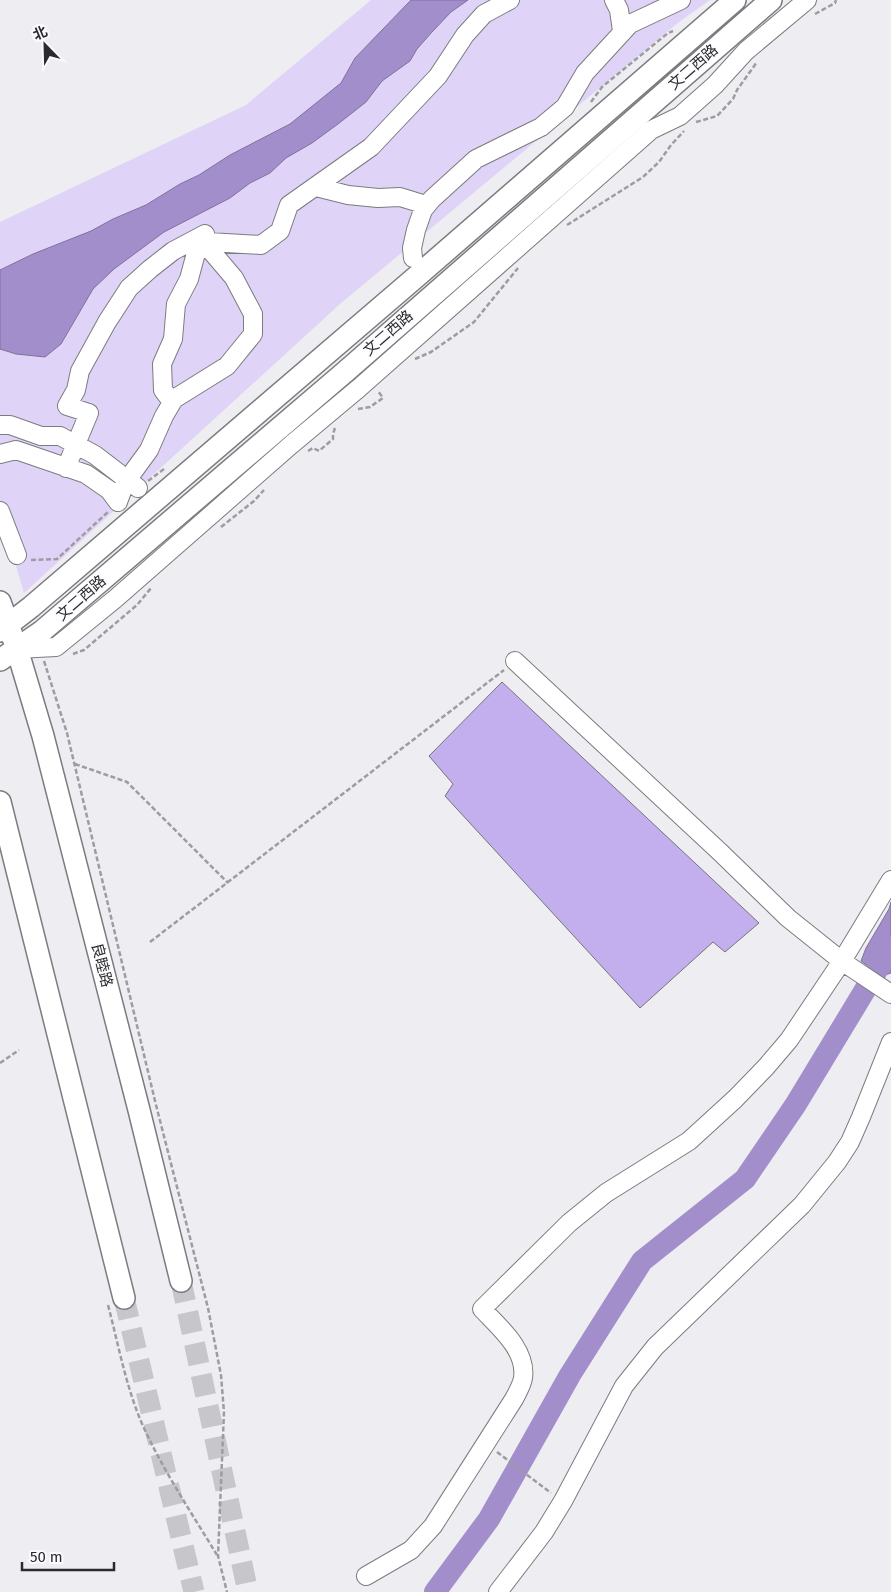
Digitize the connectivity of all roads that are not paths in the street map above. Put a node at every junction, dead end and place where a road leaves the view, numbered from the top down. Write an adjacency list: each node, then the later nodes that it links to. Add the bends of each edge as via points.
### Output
1 (510, 0): 8 (street, via 484,14 465,35 438,76 370,147)
2 (614, 0): 7 (street)
3 (681, 0): 7 (street)
4 (735, 0): 21 (main road, 文二西路)
5 (771, 0): 22 (main road, 文二西路, via 345,372 49,626)
6 (808, 9): 22 (street, via 746,51 680,116 651,130 108,605 56,647)
7 (622, 31): 9 (street, via 585,73 564,106 541,128 476,159)
8 (316, 187): 9 (street, via 348,195 400,197); 10 (street, via 289,205 280,231 260,245)
9 (426, 205): 11 (street, via 416,230)
10 (208, 242): 12 (street, via 196,254 189,279 176,304 173,339 162,364 163,390); 12 (street, via 211,251 234,278 253,314 253,334 228,366); 14 (street, via 205,234 173,251 129,288 80,371 76,390 67,406 89,413)
11 (413, 258)
12 (172, 402): 17 (street)
13 (0, 425): 14 (street, via 10,425 41,436 60,436)
14 (76, 445): 16 (street); 17 (street, via 95,455)
15 (0, 454): 16 (street, via 16,450)
16 (66, 468): 17 (street, via 86,474 109,490 118,502)
17 (132, 484)
18 (0, 511): 19 (street)
19 (17, 555)
20 (0, 602): 21 (main road, 良睦路)
21 (4, 628): 22 (main road, 良睦路)
22 (9, 655): 29 (main road, 良睦路, via 45,745)
23 (515, 661): 26 (street, via 788,918)
24 (0, 802): 30 (main road)
25 (891, 880): 26 (street)
26 (843, 962): 27 (street); 31 (street, via 789,1040 735,1099 690,1141 606,1193 569,1222 482,1309 522,1360 523,1378 514,1400 433,1526 411,1550)
27 (891, 994)
28 (891, 1042): 32 (street, via 850,1142 837,1162 802,1205 655,1347 624,1386 563,1501 544,1532)
29 (181, 1282)
30 (124, 1298)
31 (366, 1576)
32 (498, 1592)

